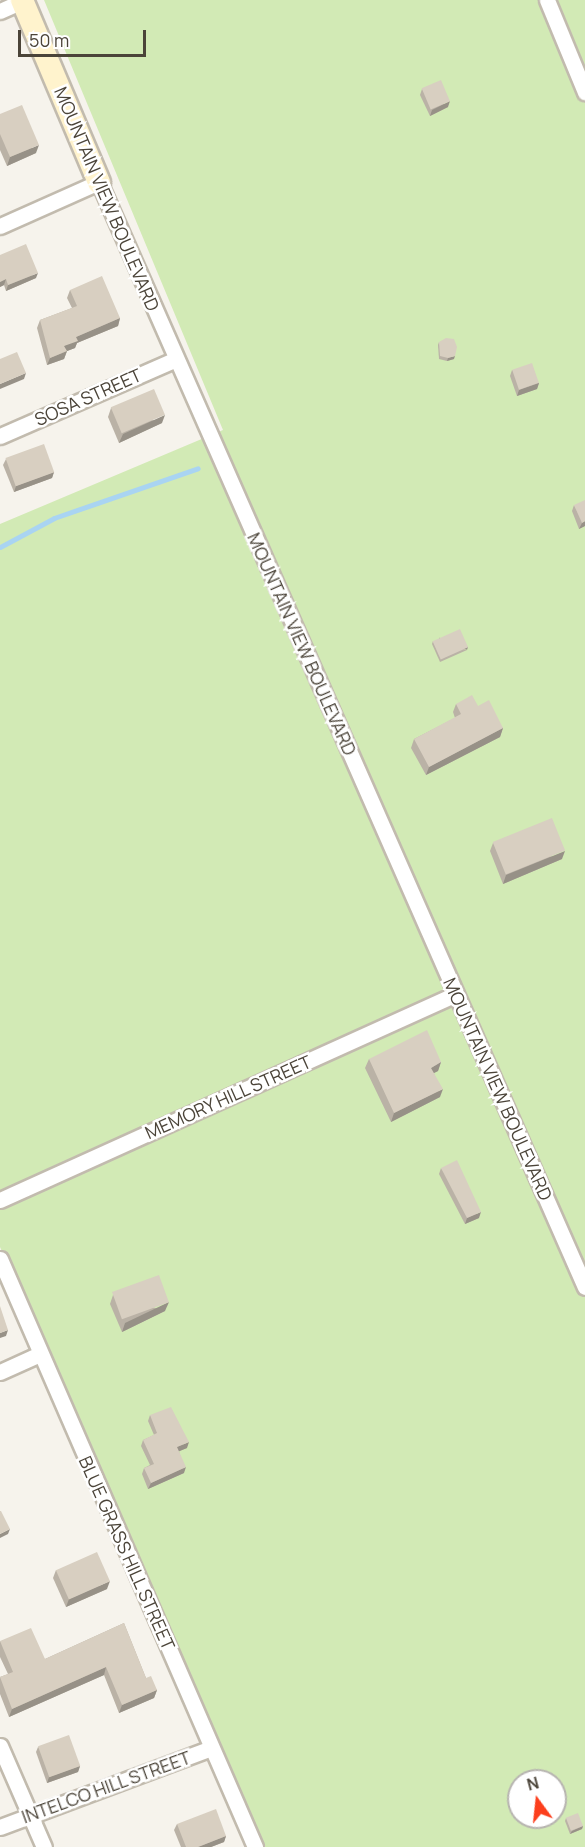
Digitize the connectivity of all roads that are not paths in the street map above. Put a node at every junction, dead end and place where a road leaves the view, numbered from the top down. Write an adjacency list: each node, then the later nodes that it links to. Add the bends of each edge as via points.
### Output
1 (23, 0): 3 (street); 5 (street, MOUNTAIN VIEW BOULEVARD)
2 (547, 0): 4 (street)
3 (0, 11)
4 (585, 92)
5 (99, 182): 6 (street); 7 (street, MOUNTAIN VIEW BOULEVARD)
6 (0, 226)
7 (176, 359): 8 (street, SOSA STREET); 9 (street, MOUNTAIN VIEW BOULEVARD)
8 (0, 436)
9 (456, 994): 10 (street, MEMORY HILL STREET); 12 (street, MOUNTAIN VIEW BOULEVARD)
10 (0, 1200)
11 (0, 1259): 13 (street, BLUE GRASS HILL STREET)
12 (585, 1287)
13 (40, 1354): 14 (street); 16 (street, BLUE GRASS HILL STREET)
14 (0, 1372)
15 (0, 1746): 17 (street)
16 (212, 1748): 17 (street, INTELCO HILL STREET); 20 (street, BLUE GRASS HILL STREET)
17 (30, 1814): 18 (street, INTELCO HILL STREET); 19 (street)
18 (0, 1827)
19 (44, 1847)
20 (255, 1847)

